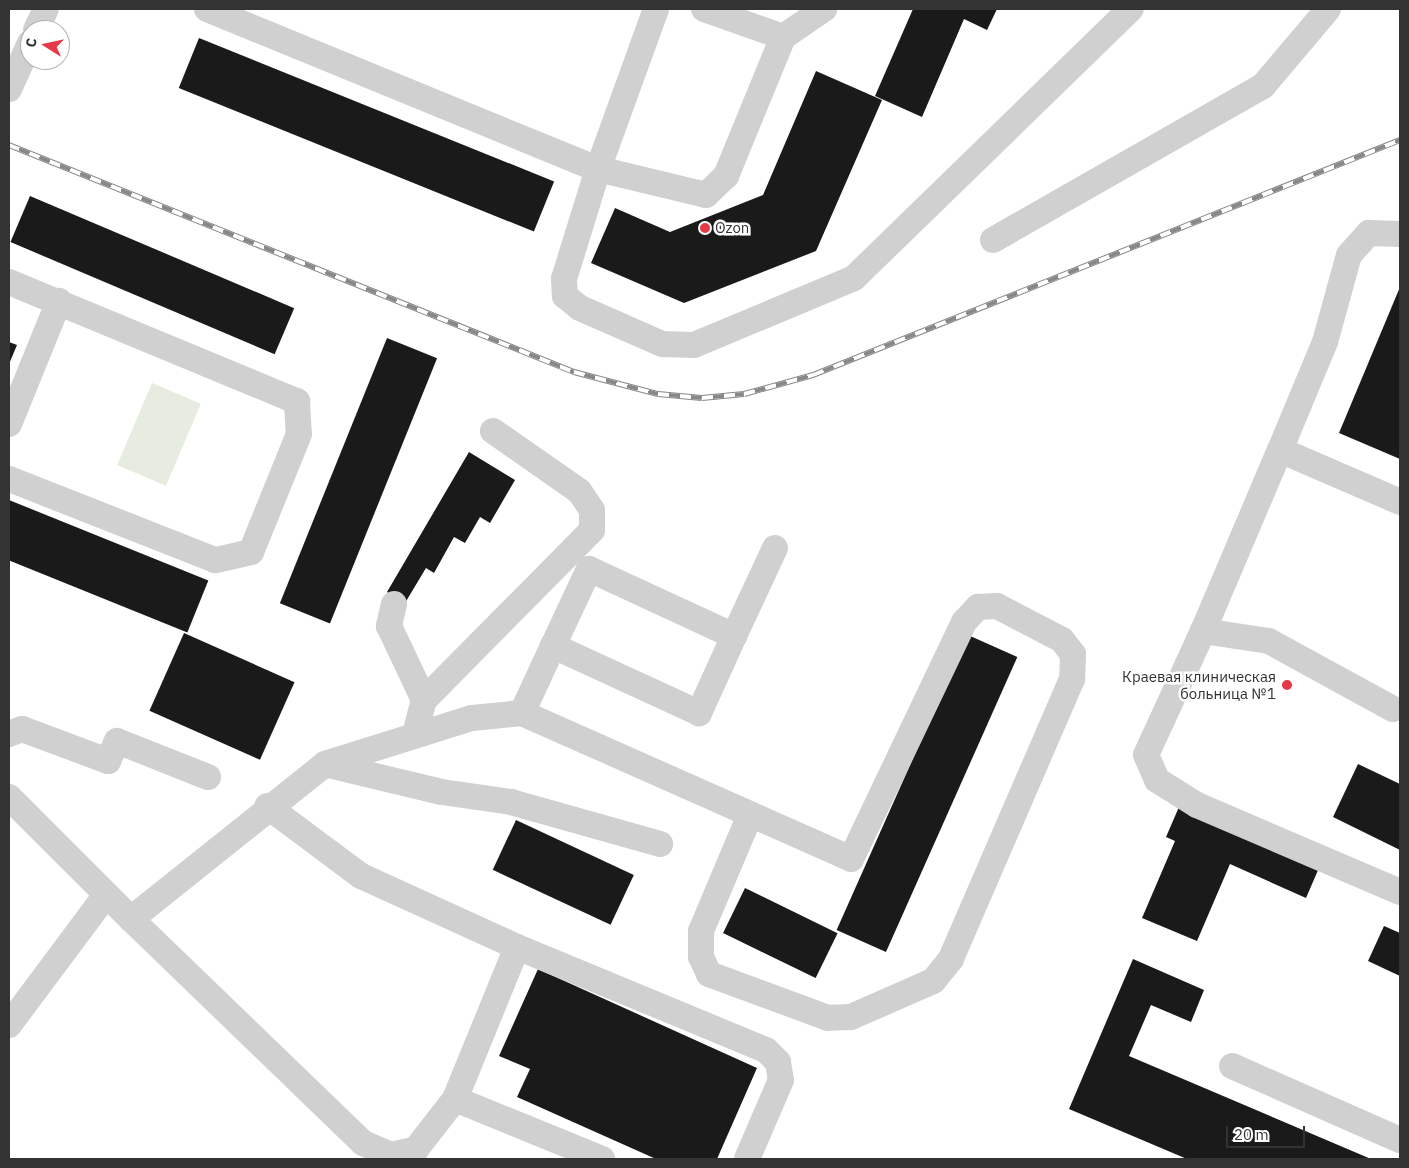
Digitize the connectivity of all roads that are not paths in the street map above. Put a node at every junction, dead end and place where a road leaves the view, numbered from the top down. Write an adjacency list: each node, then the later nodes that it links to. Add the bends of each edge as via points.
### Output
1 (207, 9): 10 (lane)
2 (656, 9): 10 (lane)
3 (704, 9): 7 (lane)
4 (824, 9): 7 (lane)
5 (1131, 9): 10 (lane, via 854,278 694,345 662,344 580,308 565,296 564,279)
6 (1328, 9): 12 (lane, via 1263,86)
7 (783, 37): 10 (lane, via 726,176 706,195)
8 (20, 65): 9 (lane)
9 (9, 89)
10 (598, 168)
11 (1400, 234): 17 (lane, via 1369,233 1348,255 1325,342)
12 (993, 240)
13 (9, 282): 14 (lane)
14 (59, 301): 15 (lane); 18 (lane, via 297,401 298,434 251,552 215,560)
15 (9, 424)
16 (493, 431): 25 (lane, via 579,491 592,510 592,530)
17 (1280, 450): 19 (lane); 22 (lane)
18 (9, 478)
19 (1400, 502)
20 (775, 548): 23 (lane)
21 (394, 604): 25 (lane, via 388,626)
22 (1203, 631): 26 (lane, via 1269,641); 36 (lane, via 1146,755 1157,780 1197,805)
23 (734, 636): 24 (lane, via 589,569); 24 (lane, via 699,713)
24 (553, 646): 27 (lane)
25 (424, 700): 29 (lane)
26 (1398, 706)
27 (522, 713): 29 (lane, via 472,718); 34 (lane)
28 (9, 734): 31 (lane, via 22,729 108,761 117,741)
29 (415, 735): 30 (lane)
30 (325, 764): 33 (lane); 35 (lane, via 442,792 511,802)
31 (208, 777)
32 (9, 797): 37 (lane)
33 (267, 806): 38 (lane); 39 (lane, via 361,876)
34 (750, 815): 34 (lane, via 701,931 701,957 708,974 828,1018 851,1017 933,981 951,959 1072,679 1073,654 1062,640 996,606 978,607 964,622 851,859)
35 (660, 844)
36 (1400, 892)
37 (106, 895): 38 (lane); 40 (lane)
38 (131, 919): 42 (lane, via 363,1143 391,1154 416,1149)
39 (517, 947): 42 (lane); 45 (lane, via 766,1050 778,1062 782,1080)
40 (9, 1025)
41 (1232, 1066): 43 (lane)
42 (455, 1099): 44 (lane)
43 (1400, 1140)
44 (602, 1159)
45 (747, 1159)

